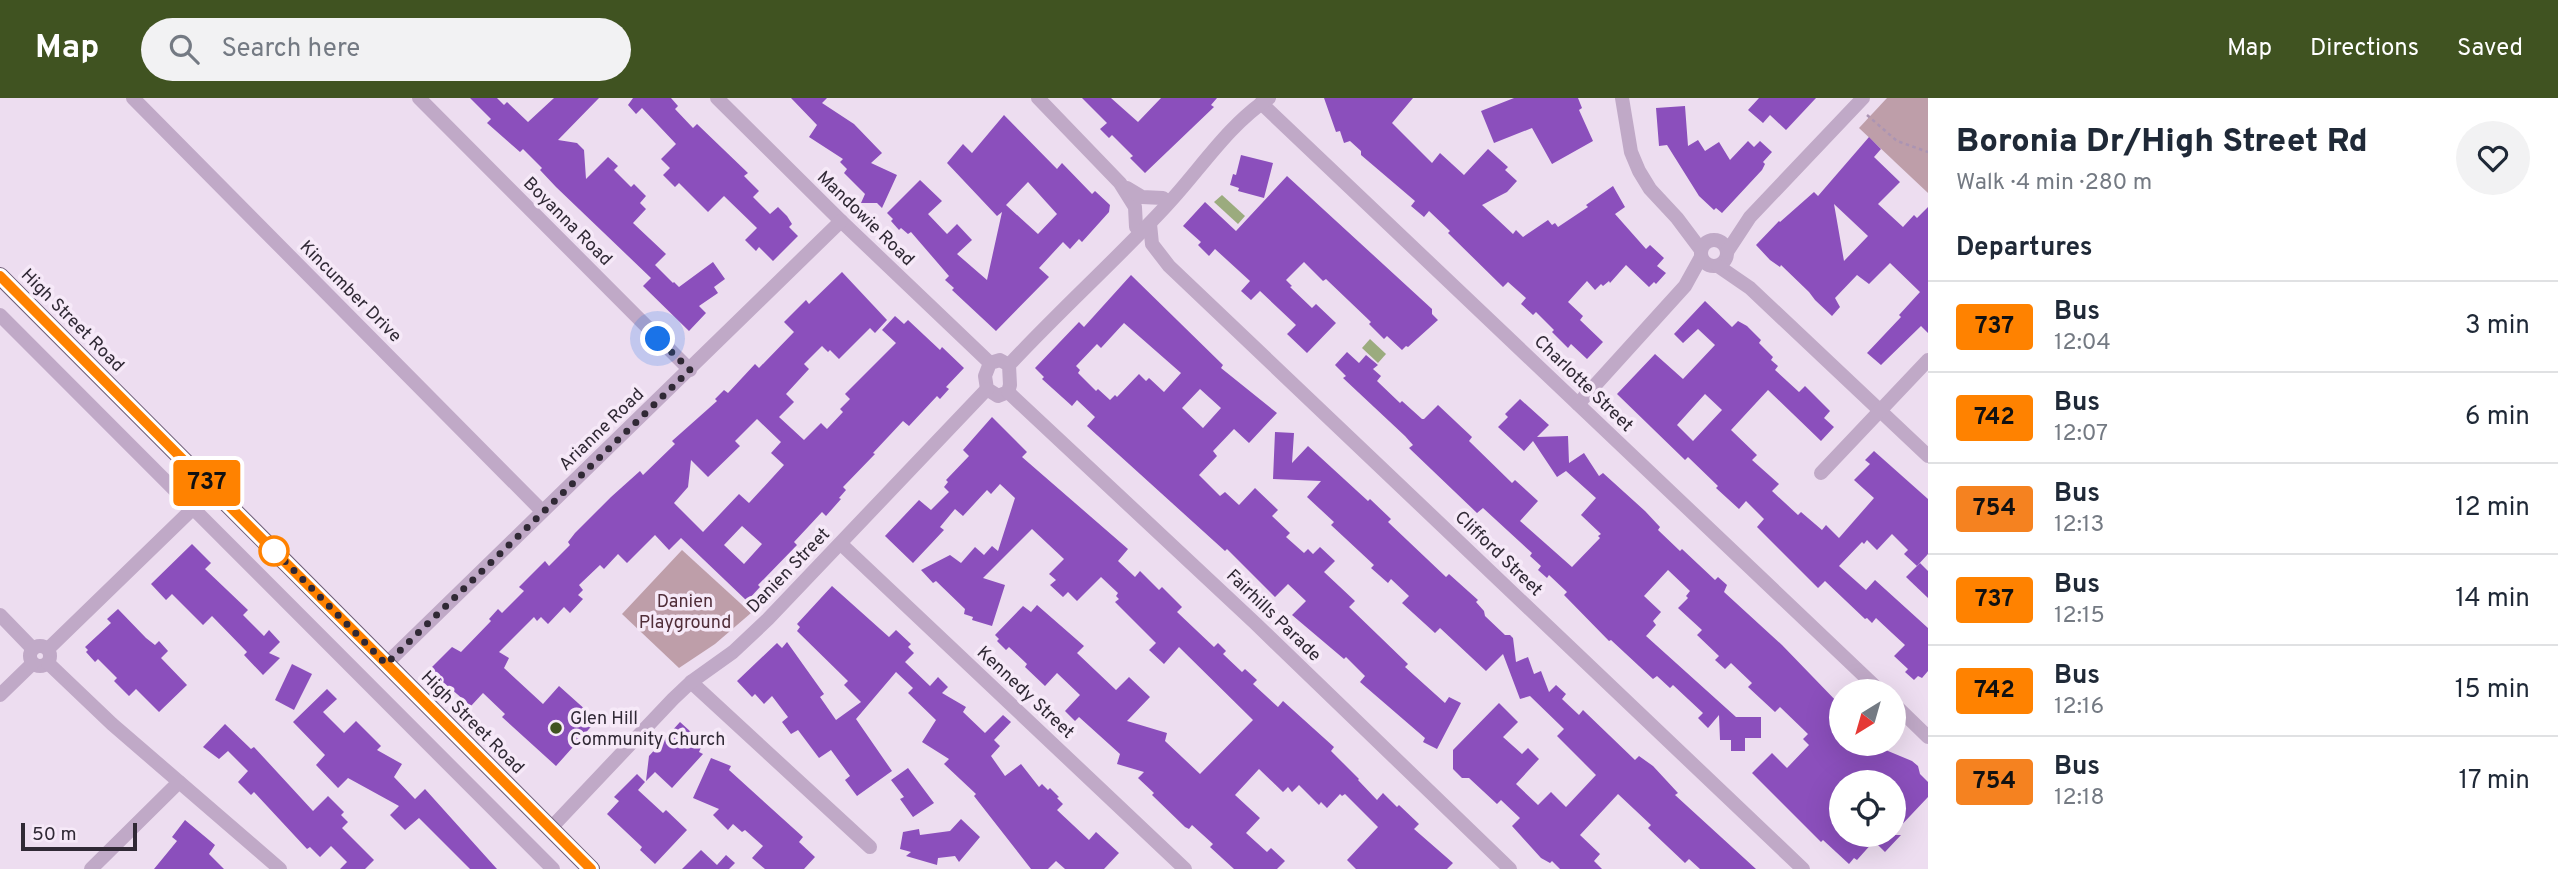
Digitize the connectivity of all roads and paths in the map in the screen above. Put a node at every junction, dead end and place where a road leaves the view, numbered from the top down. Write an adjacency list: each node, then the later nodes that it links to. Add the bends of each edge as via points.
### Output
1 (133, 98): 33 (street, Kincumber Drive)
2 (419, 98): 24 (street, Boyanna Road)
3 (718, 98): 13 (street, Mandowie Road)
4 (1038, 98): 11 (street)
5 (1622, 98): 16 (street, via 1639,171 1676,218)
6 (1863, 98): 16 (street)
7 (1265, 101): 10 (street); 27 (street, Charlotte Street)
8 (1867, 116): 9 (path, via 1897,141)
9 (1928, 152)
10 (1200, 165): 12 (street); 14 (street)
11 (1121, 183): 12 (street, via 1142,197); 14 (street, Clifford Street)
12 (1163, 198): 14 (street)
13 (841, 221): 22 (street, Mandowie Road); 24 (street, Arianne Road)
14 (1143, 225): 15 (street); 17 (street, Clifford Street); 19 (street)
15 (1127, 248): 17 (street, Clifford Street, via 1145,250); 19 (street)
16 (1714, 254): 27 (street); 28 (street)
17 (1169, 266): 52 (street, Clifford Street)
18 (0, 276): 31 (main road, High Street Road)
19 (1093, 277): 23 (street)
20 (0, 315): 32 (street)
21 (1928, 360): 28 (street)
22 (990, 363): 23 (street, via 1000,360); 25 (street, via 985,376)
23 (1009, 365): 26 (street)
24 (690, 370): 33 (street, Arianne Road)
25 (987, 390): 26 (street, via 998,396); 34 (street, Danien Street)
26 (1008, 392): 51 (street, Fairhills Parade)
27 (1578, 404): 38 (street, Charlotte Street)
28 (1880, 410): 29 (street); 30 (street)
29 (1928, 456)
30 (1821, 473)
31 (213, 489): 32 (street); 37 (main road, High Street Road)
32 (192, 508): 36 (street); 48 (street)
33 (542, 511): 37 (street, Arianne Road)
34 (841, 544): 39 (street, Danien Street, via 733,652); 50 (street, Kennedy Street)
35 (0, 615): 36 (street)
36 (40, 656): 40 (street); 43 (street)
37 (386, 664): 44 (main road, High Street Road)
38 (1867, 679)
39 (691, 682): 44 (street, Danien Street); 45 (street)
40 (0, 695)
41 (1906, 716): 42 (street)
42 (1928, 737)
43 (179, 782): 46 (street); 47 (street)
44 (550, 829): 49 (main road, High Street Road)
45 (870, 847)
46 (91, 869)
47 (280, 869)
48 (553, 869)
49 (591, 869)
50 (1185, 869)
51 (1510, 869)
52 (1803, 869)

